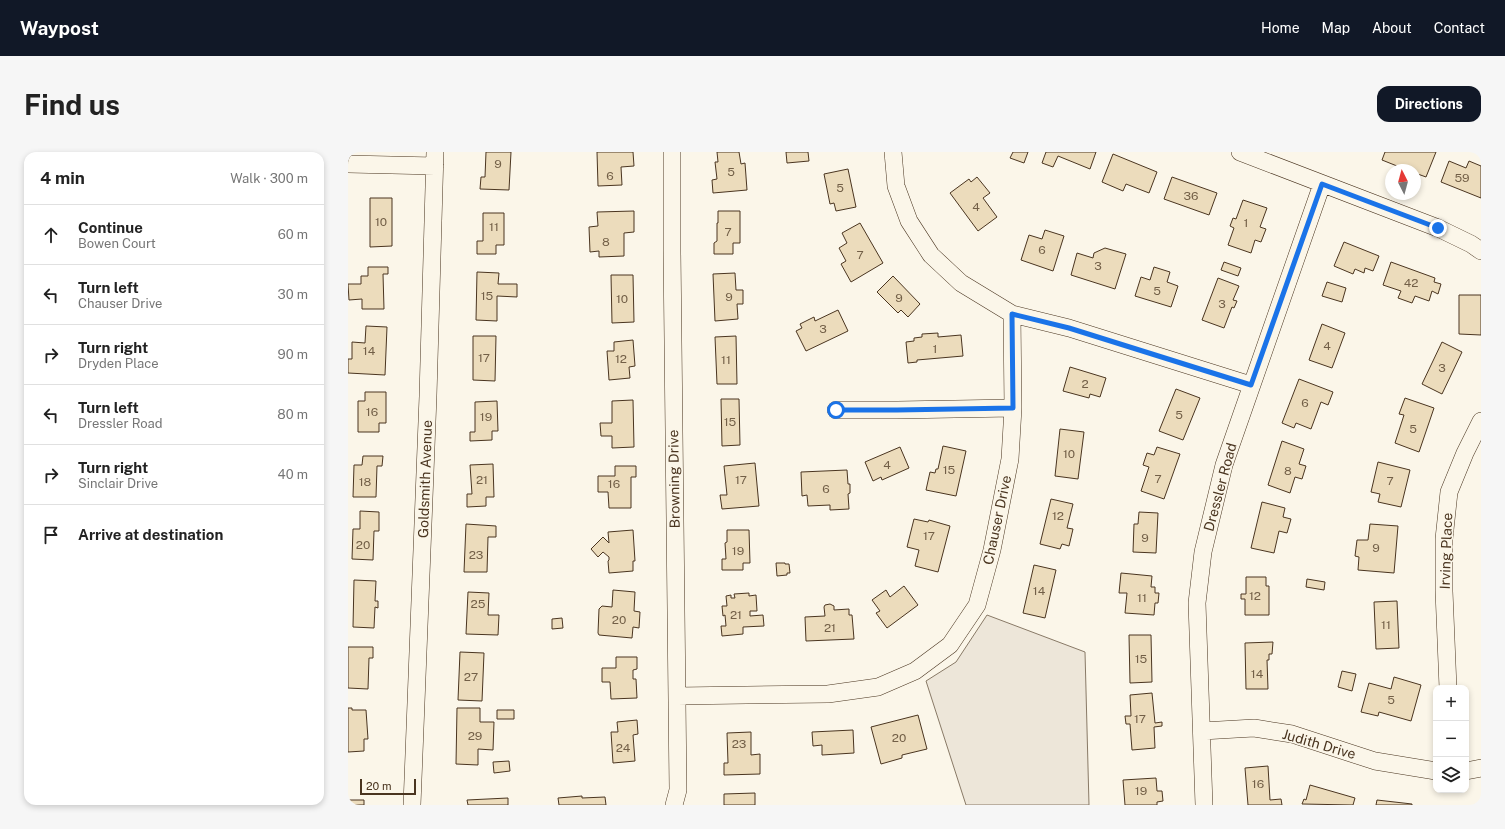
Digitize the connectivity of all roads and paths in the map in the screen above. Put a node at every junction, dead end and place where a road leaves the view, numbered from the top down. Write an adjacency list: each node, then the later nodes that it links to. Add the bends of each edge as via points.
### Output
1 (672, 152): 14 (street, Browning Drive)
2 (893, 152): 8 (street, via 896,186 909,221 931,255 961,283)
3 (1240, 152): 6 (street)
4 (435, 159): 5 (street); 19 (street, Goldsmith Avenue)
5 (348, 164)
6 (1322, 184): 7 (street, via 1438,228); 9 (street, Dressler Road)
7 (1481, 251)
8 (1012, 314): 9 (street, via 1069,328); 10 (street, Chauser Drive)
9 (1251, 385): 15 (street, Dressler Road, via 1224,464 1202,552 1197,603)
10 (1013, 408): 11 (street); 14 (street, Chauser Drive, via 1010,458 992,550 977,605 950,646 915,671 878,688 828,694)
11 (836, 410)
12 (1481, 422): 13 (street, Irving Place, via 1449,492 1444,539)
13 (1448, 685)
14 (677, 696): 20 (street, Browning Drive, via 678,790)
15 (1202, 731): 18 (street, Judith Drive, via 1254,728 1292,734 1375,761); 21 (street, Dressler Road)
16 (1481, 768): 17 (street)
17 (1469, 770)
18 (1433, 771)
19 (412, 805)
20 (674, 805)
21 (1204, 805)

